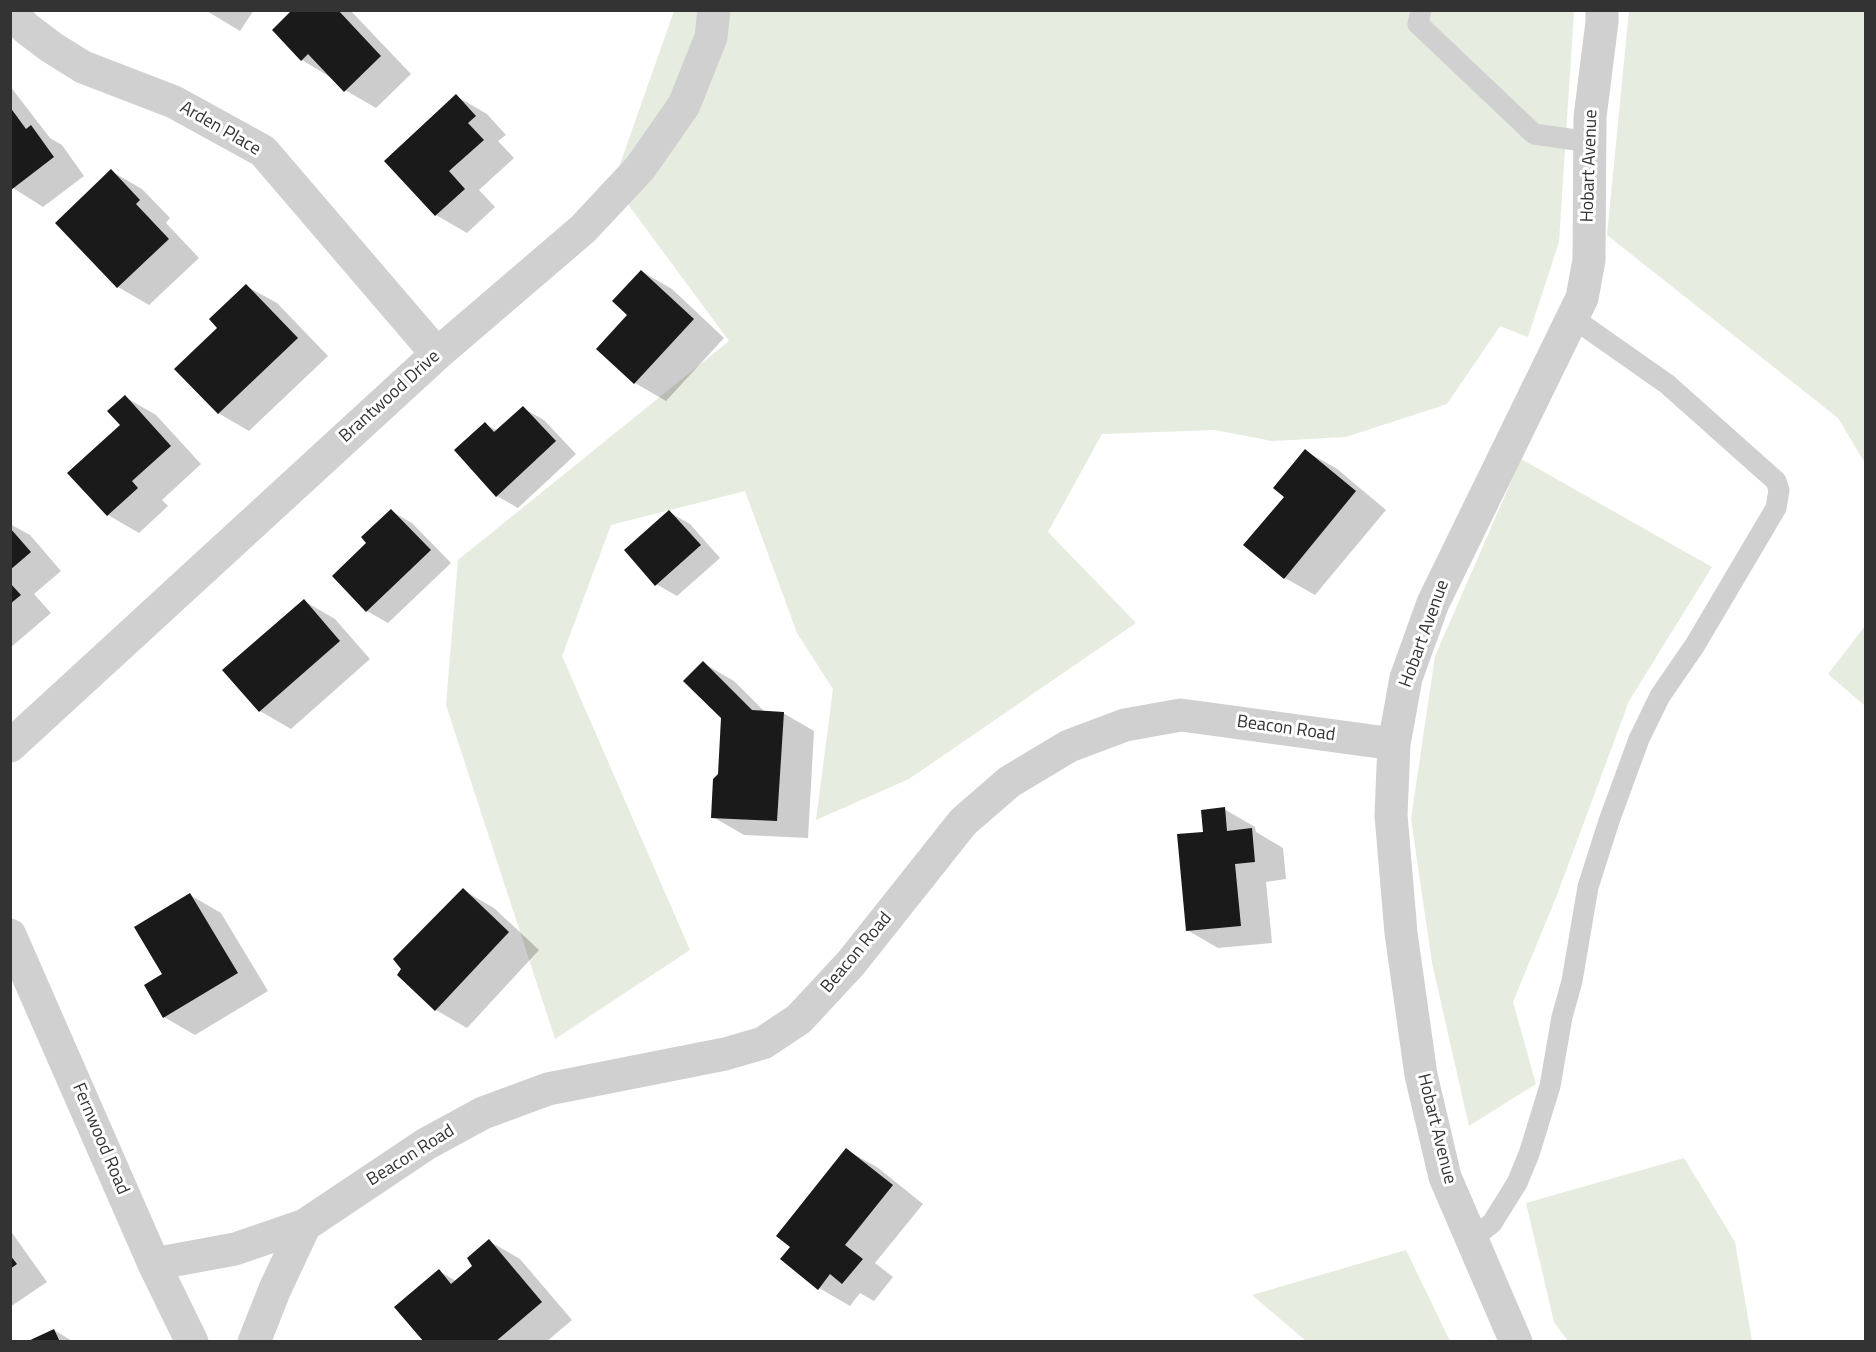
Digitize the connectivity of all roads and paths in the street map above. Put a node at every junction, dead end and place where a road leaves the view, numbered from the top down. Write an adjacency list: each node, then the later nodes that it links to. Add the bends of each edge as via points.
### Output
1 (714, 10): 7 (street, Brantwood Drive, via 711,37 684,105 640,168 583,229)
2 (1602, 10): 5 (street, Hobart Avenue)
3 (10, 11): 7 (street, Arden Place, via 26,28 83,67 174,102 263,151)
4 (1415, 15): 5 (lane, via 1534,134)
5 (1590, 142): 6 (street, Hobart Avenue, via 1589,260 1582,298)
6 (1573, 318): 8 (street, Hobart Avenue, via 1433,603 1406,678); 12 (lane, via 1667,384 1776,481 1779,490 1776,508 1695,645 1659,696 1639,739 1588,887 1550,1086 1529,1154 1517,1183 1492,1223)
7 (437, 354): 9 (street, Brantwood Drive)
8 (1394, 744): 11 (street, Beacon Road, via 1181,715 1125,725 1070,746 1009,782 963,822 852,963 799,1019 763,1043 548,1089 483,1113 426,1144); 12 (street, Hobart Avenue, via 1391,815 1401,933 1420,1075 1445,1177)
9 (10, 747)
10 (10, 935): 13 (street, Fernwood Road)
11 (305, 1225): 13 (street, Beacon Road, via 235,1249); 15 (street)
12 (1472, 1239): 16 (street, Hobart Avenue)
13 (154, 1264): 14 (street, Fernwood Road)
14 (192, 1341)
15 (254, 1341)
16 (1516, 1341)

